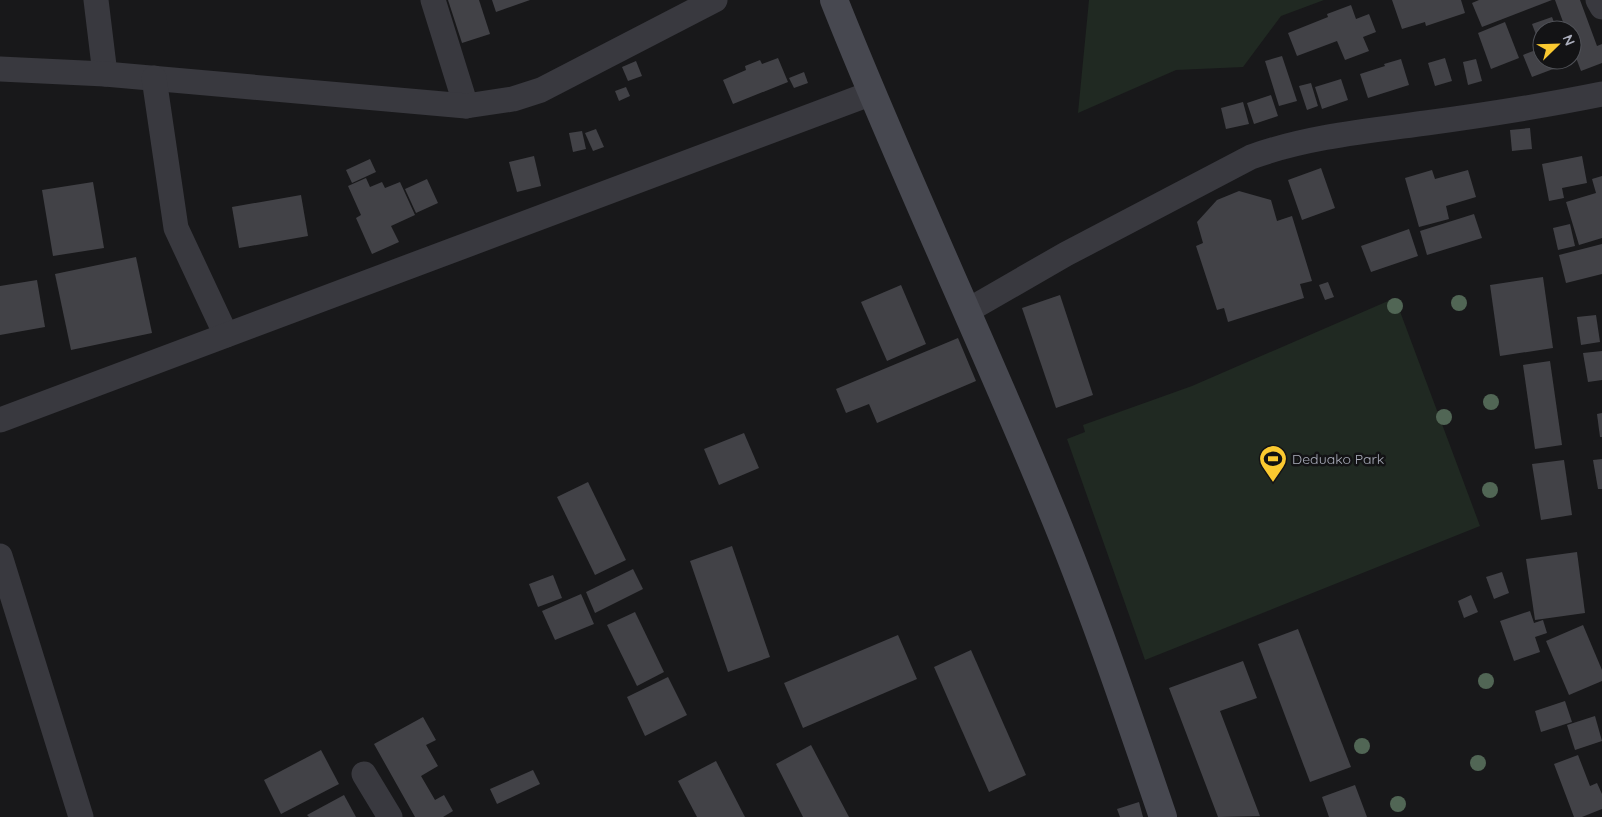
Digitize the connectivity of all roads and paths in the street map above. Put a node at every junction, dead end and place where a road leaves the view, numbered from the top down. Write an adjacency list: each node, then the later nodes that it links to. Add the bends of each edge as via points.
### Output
1 (96, 0): 8 (street)
2 (433, 0): 12 (street)
3 (715, 0): 12 (street, via 542,90 514,100)
4 (834, 0): 10 (street)
5 (1598, 0): 6 (street)
6 (1602, 7)
7 (0, 69): 8 (street)
8 (105, 74): 9 (street)
9 (154, 78): 12 (street); 14 (street, via 176,228)
10 (872, 93): 13 (street); 14 (street)
11 (1602, 94): 13 (street, via 1494,114 1362,132 1278,148 1250,157)
12 (466, 106)
13 (967, 311): 20 (street, via 1049,502)
14 (226, 335): 15 (street)
15 (0, 420)
16 (0, 556): 18 (street)
17 (364, 774): 19 (street)
18 (80, 817)
19 (390, 817)
20 (1163, 817)

